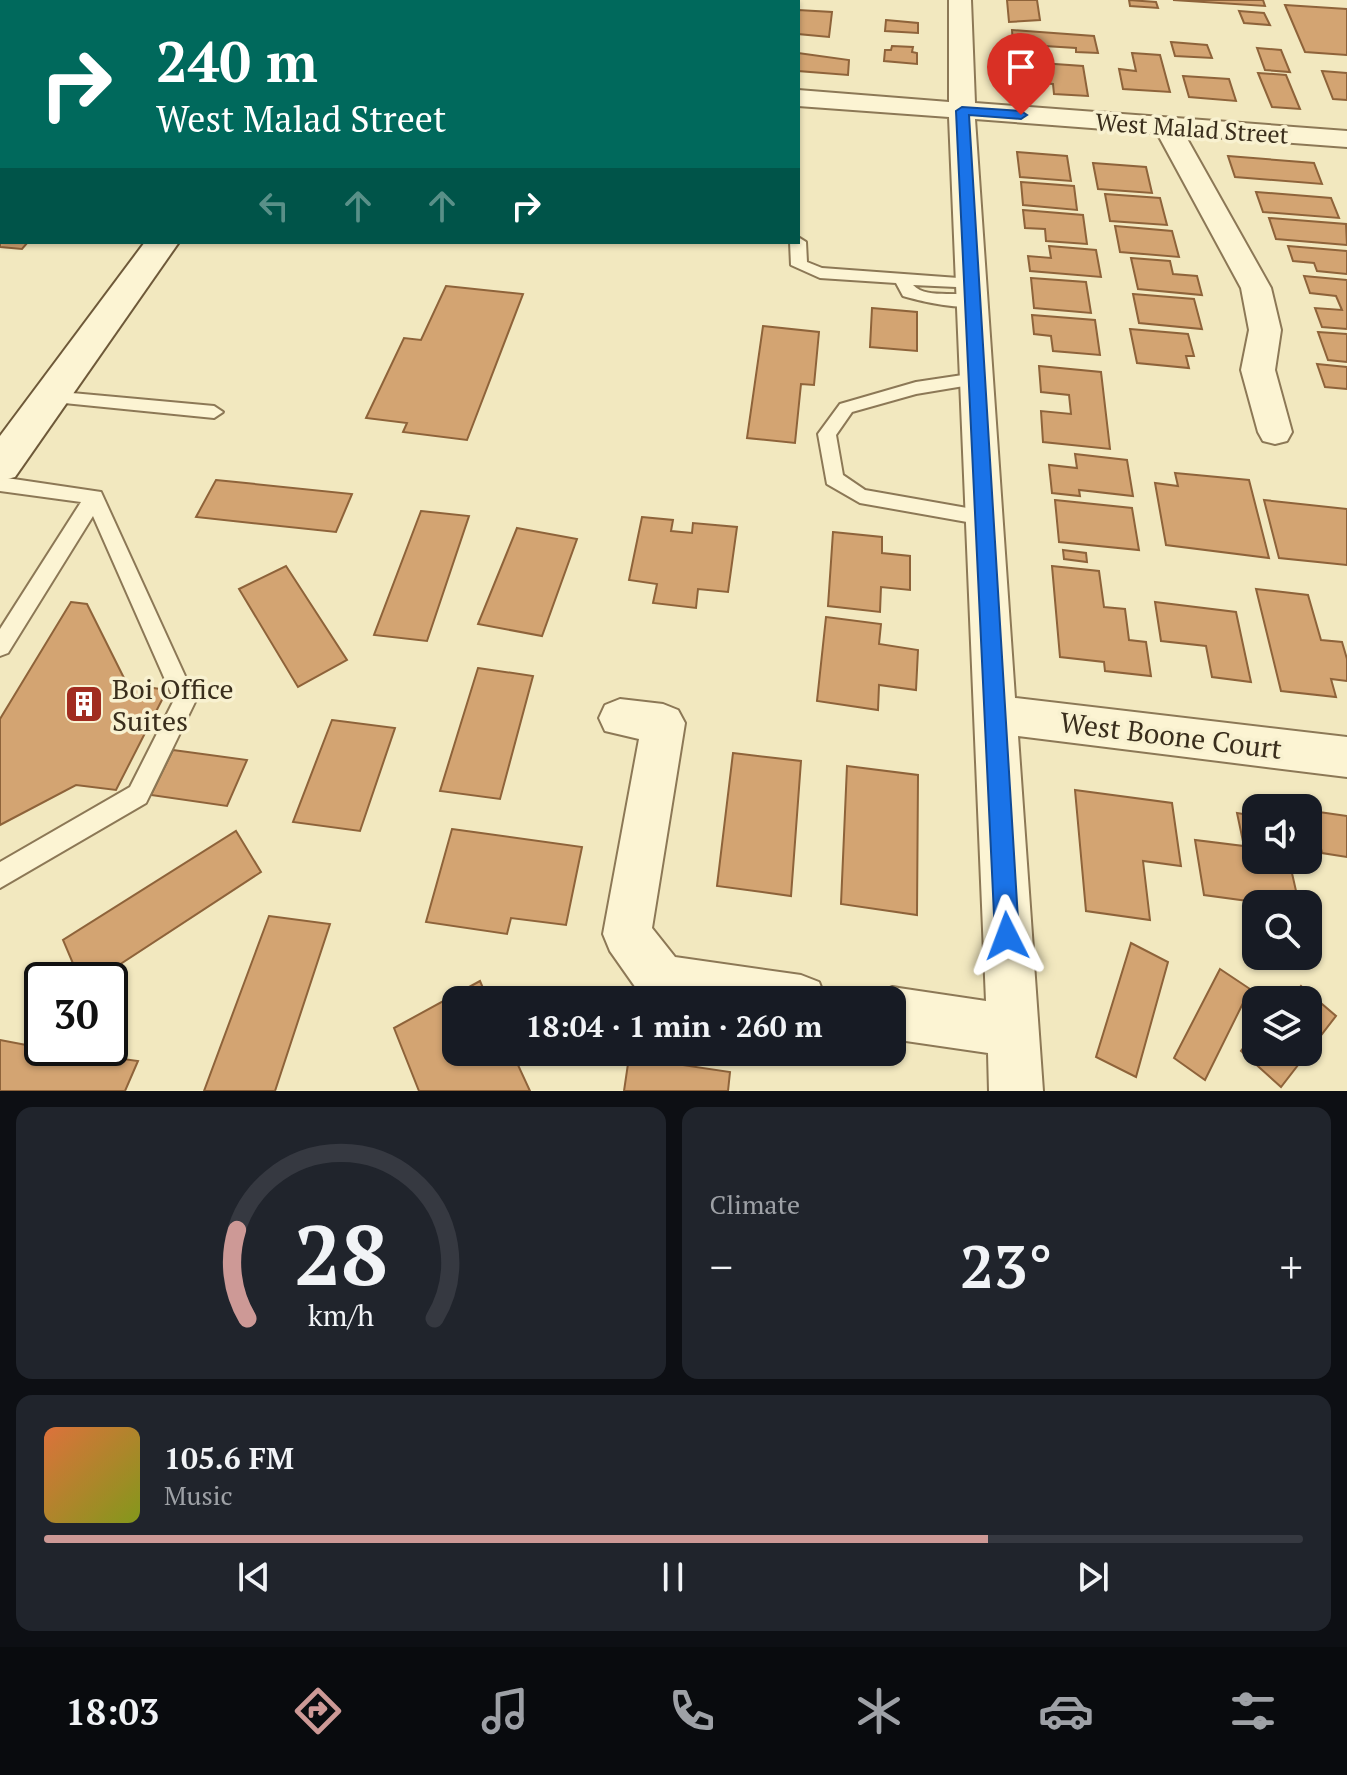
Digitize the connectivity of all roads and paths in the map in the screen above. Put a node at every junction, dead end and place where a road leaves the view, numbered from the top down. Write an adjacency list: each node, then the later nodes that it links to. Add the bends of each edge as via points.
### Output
1 (960, 0): 3 (street)
2 (800, 98): 3 (street, West Malad Street)
3 (962, 111): 4 (street, West Malad Street); 8 (street)
4 (1167, 126): 5 (street, West Malad Street); 12 (street, via 1256,288 1265,330 1258,370)
5 (1347, 139)
6 (161, 244): 10 (main road)
7 (798, 244): 8 (lane, via 799,265 820,273 901,279 909,292 924,297)
8 (972, 293): 9 (street)
9 (976, 379): 16 (street); 16 (lane, via 916,388 846,408 827,434 834,479 860,496)
10 (50, 397): 11 (lane); 13 (main road)
11 (214, 412)
12 (1275, 432)
13 (0, 466)
14 (0, 484): 15 (lane)
15 (94, 497): 17 (lane); 21 (lane, via 185,700 138,795)
16 (984, 518): 18 (street)
17 (0, 647)
18 (994, 714): 20 (street, West Boone Court); 24 (street)
19 (620, 718): 22 (street, via 663,723 627,934 661,980)
20 (1347, 757)
21 (0, 876)
22 (703, 986)
23 (906, 1015): 24 (street)
24 (1013, 1031): 25 (street)
25 (1016, 1091)

